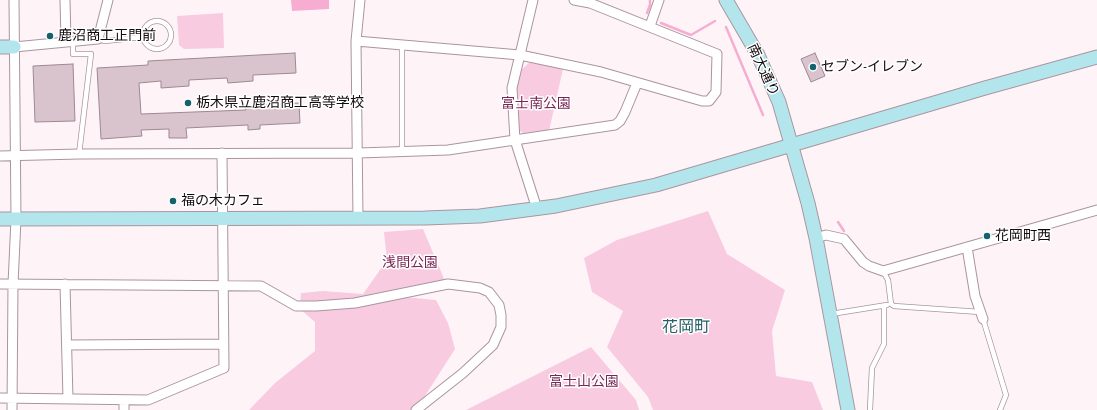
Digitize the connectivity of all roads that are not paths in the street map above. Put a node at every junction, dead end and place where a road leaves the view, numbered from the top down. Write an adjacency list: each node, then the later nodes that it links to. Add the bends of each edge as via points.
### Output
1 (14, 0): 16 (street)
2 (65, 0): 12 (street)
3 (108, 0): 11 (street)
4 (360, 0): 13 (street)
5 (533, 0): 17 (street)
6 (574, 0): 9 (street, via 590,3)
7 (659, 0): 9 (street)
8 (726, 0): 21 (street, 南大通り, via 758,56 779,102)
9 (650, 26): 19 (street, via 718,54 716,92 709,101 702,101)
10 (142, 38): 10 (lane, via 144,28 156,21 165,23 171,36 168,44 160,49 147,46); 11 (lane, via 105,41)
11 (98, 39): 12 (street)
12 (69, 40): 16 (street); 25 (lane, via 73,54 91,54)
13 (356, 41): 14 (street); 24 (street)
14 (402, 45): 17 (street); 22 (lane)
15 (0, 47): 16 (street)
16 (14, 47): 27 (street)
17 (520, 55): 19 (street, via 601,72); 20 (street, via 512,88)
18 (1097, 57): 21 (street)
19 (637, 83): 20 (street, via 625,112 615,125)
20 (515, 140): 22 (street, via 429,152); 28 (street)
21 (791, 144): 28 (street, via 656,185); 34 (street, 南大通り)
22 (402, 151): 24 (street)
23 (222, 153): 24 (street); 25 (street); 30 (street)
24 (359, 153): 33 (street)
25 (79, 154): 27 (street)
26 (0, 156): 27 (street)
27 (15, 156): 32 (street)
28 (537, 209): 33 (street, via 472,216)
29 (1097, 210): 35 (street)
30 (223, 218): 32 (street); 33 (street); 40 (street)
31 (0, 219): 32 (street)
32 (16, 219): 38 (street)
33 (358, 219)
34 (816, 238): 36 (street, via 826,235 844,239 863,262); 43 (street, 南大通り)
35 (967, 247): 36 (street); 44 (street, via 975,296)
36 (883, 271): 41 (lane, via 888,280)
37 (0, 284): 38 (street)
38 (13, 284): 39 (street); 48 (street)
39 (65, 284): 40 (street); 46 (street)
40 (223, 286): 45 (street); 54 (street, via 261,286 296,306 355,303 448,284 480,288 489,292 499,305 501,315 500,327 493,345 464,374)
41 (891, 304): 42 (lane); 44 (lane, via 898,307)
42 (884, 306): 43 (lane); 51 (lane, via 884,344 872,368)
43 (830, 314): 55 (street, 南大通り)
44 (981, 315): 56 (lane, via 1006,395)
45 (223, 344): 46 (street); 50 (street, via 224,368 148,400)
46 (67, 345): 49 (street)
47 (0, 398): 48 (street)
48 (13, 398): 49 (street); 52 (street)
49 (68, 399): 50 (street)
50 (124, 400): 53 (street)
51 (870, 409)
52 (12, 410)
53 (124, 410)
54 (416, 410)
55 (848, 410)
56 (1000, 410)

